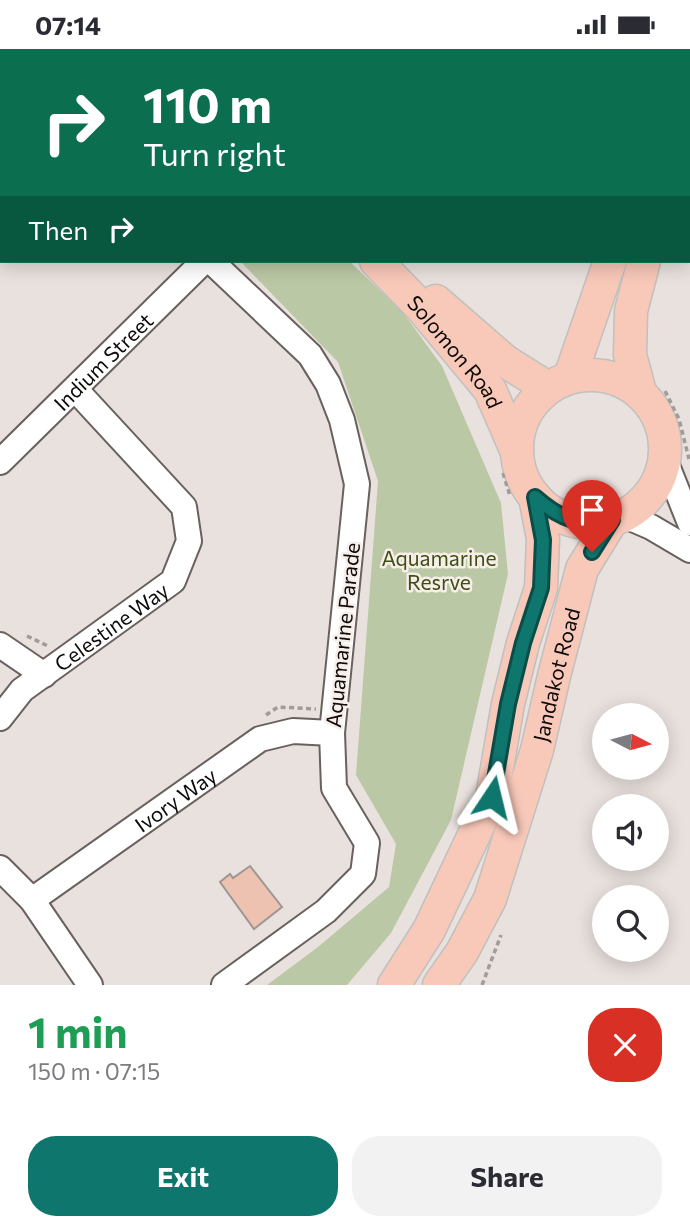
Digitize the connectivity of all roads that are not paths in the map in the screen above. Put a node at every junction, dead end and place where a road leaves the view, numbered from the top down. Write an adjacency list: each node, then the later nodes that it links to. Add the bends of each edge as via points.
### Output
1 (202, 263): 8 (street, Indium Street)
2 (213, 263): 20 (street, Aquamarine Parade, via 310,355 342,420 357,484)
3 (378, 263): 10 (main road, Solomon Road, via 490,390)
4 (397, 263): 7 (main road, Solomon Road, via 505,361)
5 (609, 263): 7 (main road)
6 (643, 263): 9 (main road, via 631,311 630,355)
7 (559, 382): 9 (main road, via 594,374); 10 (main road, via 530,405)
8 (75, 389): 12 (street, Indium Street); 18 (street, Celestine Way, via 184,507 189,541 173,581)
9 (652, 390): 11 (main road, via 663,434)
10 (508, 457): 13 (main road, via 522,476)
11 (677, 461): 14 (main road, via 643,501); 15 (street)
12 (0, 462)
13 (524, 502): 14 (main road, via 570,520 591,523); 25 (main road, Jandakot Road, via 543,540 541,588 508,704 492,797 429,930)
14 (618, 517): 16 (street, via 652,527); 26 (main road, Jandakot Road, via 583,569 537,750 490,899)
15 (690, 523)
16 (690, 550)
17 (0, 645): 18 (street)
18 (37, 670): 19 (street, Celestine Way)
19 (0, 718)
20 (332, 733): 22 (street, Ivory Way, via 293,731 260,739); 24 (street, Aquamarine Parade, via 334,788 367,843 363,874 326,911)
21 (0, 868): 22 (street)
22 (32, 900): 23 (street)
23 (90, 985)
24 (224, 985)
25 (394, 985)
26 (439, 985)

